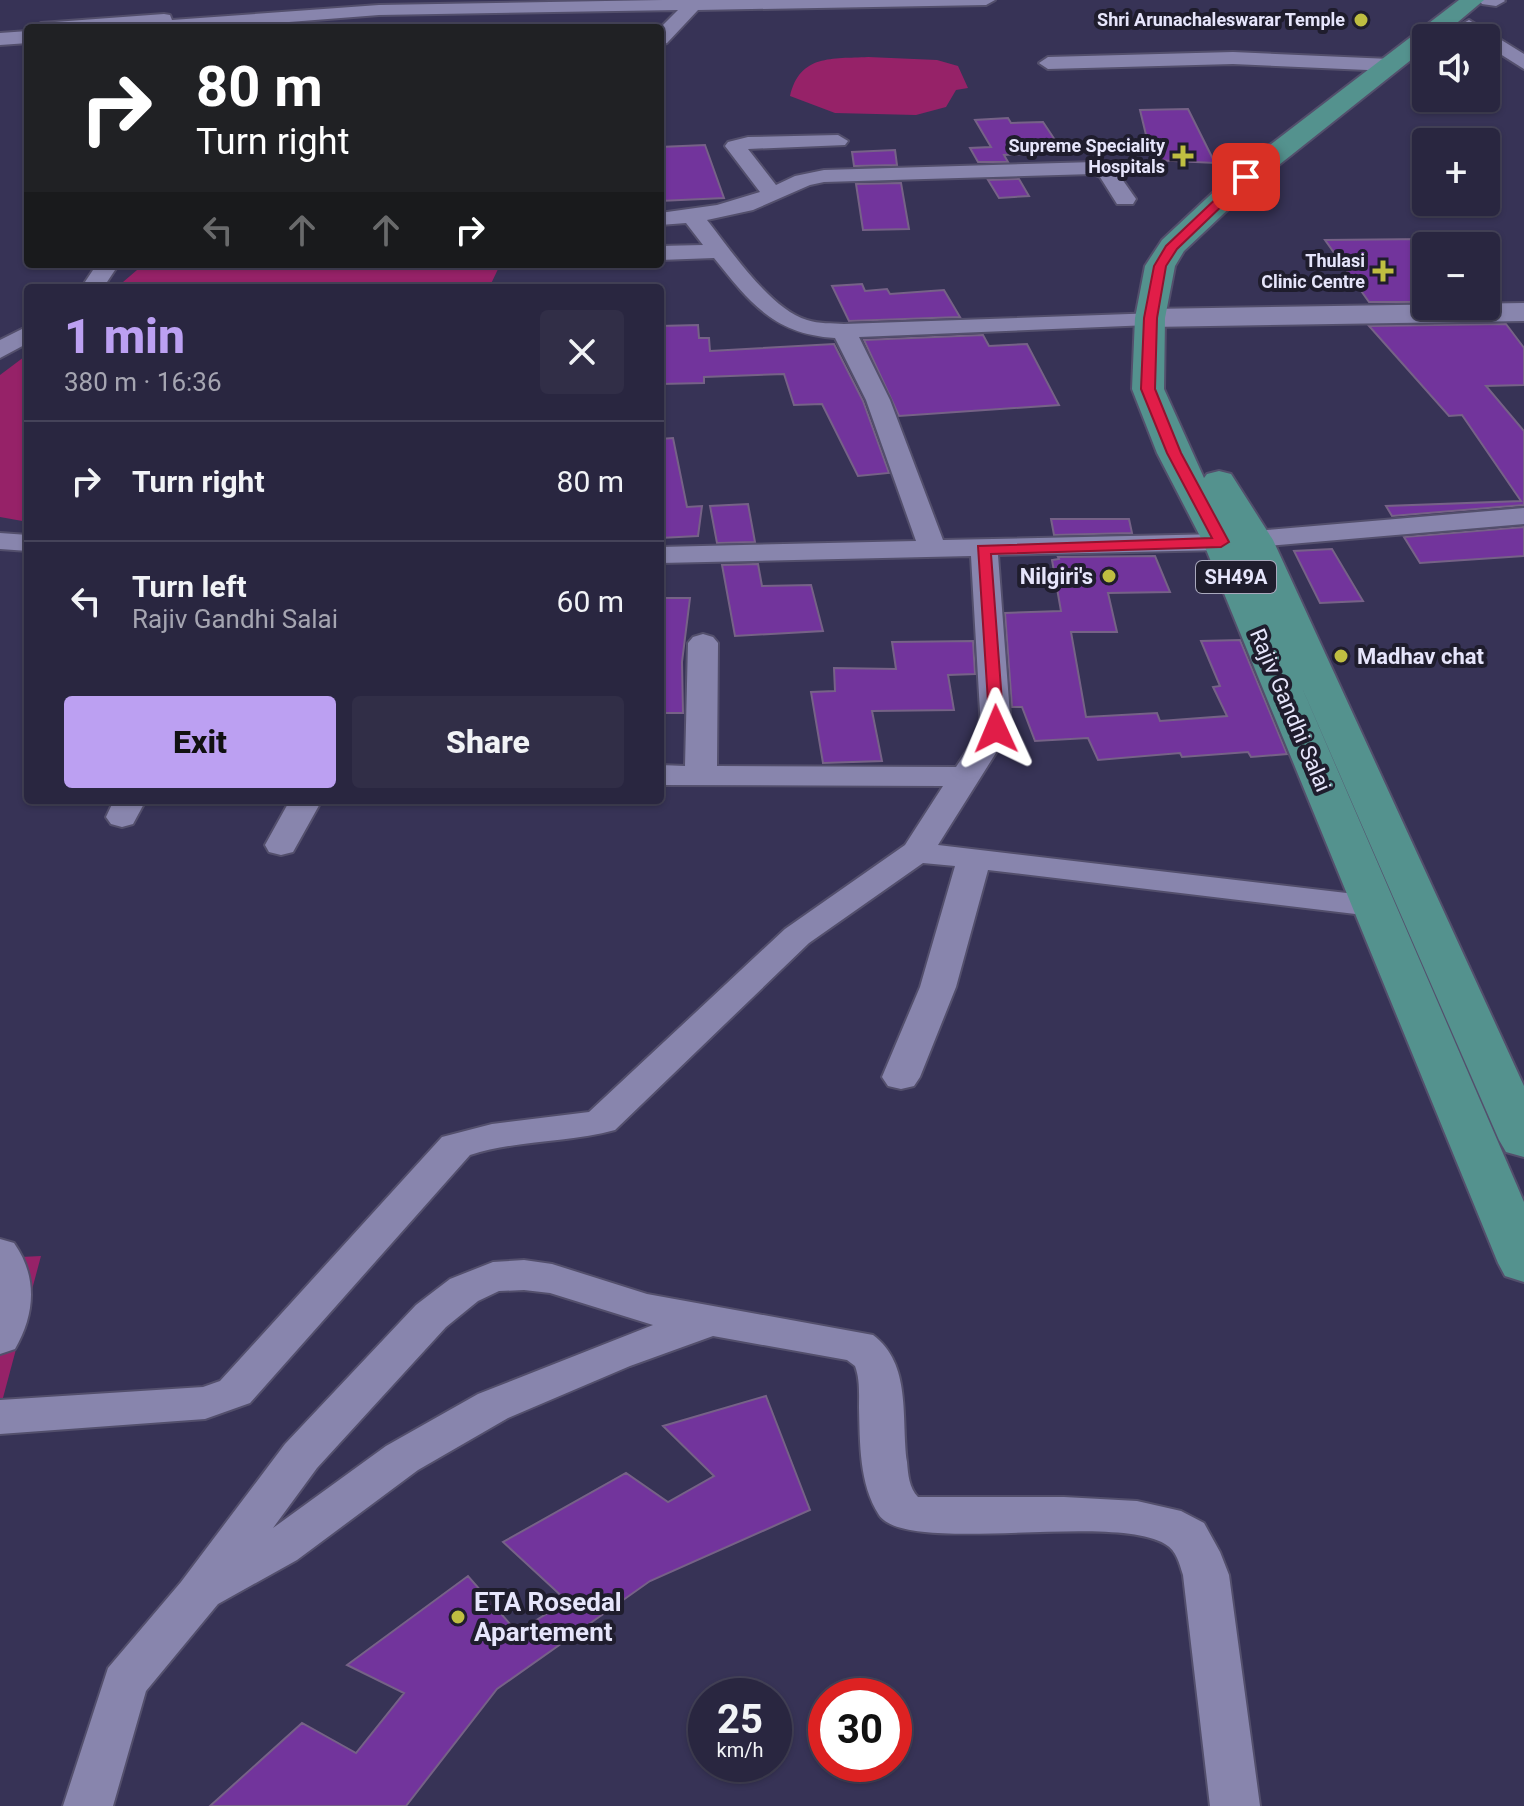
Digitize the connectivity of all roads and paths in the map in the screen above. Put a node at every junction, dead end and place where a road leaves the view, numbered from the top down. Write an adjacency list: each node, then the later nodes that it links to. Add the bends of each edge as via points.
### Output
1 (532, 0): 5 (street, via 376,3)
2 (986, 0): 3 (street)
3 (695, 3): 6 (street, via 379,10); 9 (street)
4 (1479, 11): 13 (street); 14 (main road, Rajiv Gandhi Salai / SH49A)
5 (95, 24)
6 (193, 24)
7 (24, 29): 8 (street)
8 (0, 31)
9 (664, 35)
10 (24, 37): 11 (street)
11 (0, 39)
12 (1048, 63): 14 (street, via 1233,58)
13 (1524, 63)
14 (1390, 65): 24 (main road, Rajiv Gandhi Salai / SH49A, via 1246,177 1191,227 1160,266)
15 (1412, 70): 24 (main road, Rajiv Gandhi Salai / SH49A, via 1238,205 1190,257)
16 (838, 141): 17 (street, via 735,146)
17 (773, 195): 18 (street, via 789,184 824,176 1085,168 1108,173); 19 (street)
18 (1125, 199)
19 (692, 216): 20 (street); 21 (street)
20 (664, 219)
21 (720, 251): 22 (street); 25 (street, via 789,321)
22 (664, 253)
23 (1524, 312): 24 (street)
24 (1161, 318): 25 (street); 30 (main road, Rajiv Gandhi Salai / SH49A, via 1148,389 1174,453)
25 (844, 331): 32 (street, via 878,400)
26 (24, 336): 27 (street)
27 (0, 351)
28 (1524, 516): 30 (street)
29 (0, 541): 31 (street)
30 (1238, 541): 33 (street); 43 (main road, Rajiv Gandhi Salai / SH49A); 45 (main road, Rajiv Gandhi Salai / SH49A)
31 (24, 543)
32 (933, 550): 33 (street); 34 (street)
33 (984, 550): 38 (street, via 996,729)
34 (664, 555)
35 (703, 643): 37 (street)
36 (664, 775): 37 (street)
37 (701, 777): 38 (street)
38 (968, 777): 41 (street)
39 (304, 804): 40 (street)
40 (281, 845)
41 (917, 852): 42 (street); 50 (street, via 797,936 602,1121 456,1146 235,1392 205,1403)
42 (974, 859): 43 (street); 44 (street, via 938,987)
43 (1372, 906): 47 (main road, Rajiv Gandhi Salai / SH49A)
44 (901, 1077)
45 (1524, 1140)
46 (0, 1253): 49 (street, via 12,1277)
47 (1524, 1263)
48 (710, 1321): 51 (street, via 493,1406 402,1458 281,1547); 51 (street, via 524,1275 493,1277 464,1290 431,1316 301,1456); 53 (street, via 833,1340 870,1355 882,1387 886,1483 894,1502 906,1512 1129,1516 1162,1521 1184,1533 1206,1575)
49 (0, 1338)
50 (0, 1417)
51 (197, 1596): 52 (street, via 125,1682)
52 (88, 1806)
53 (1235, 1806)

